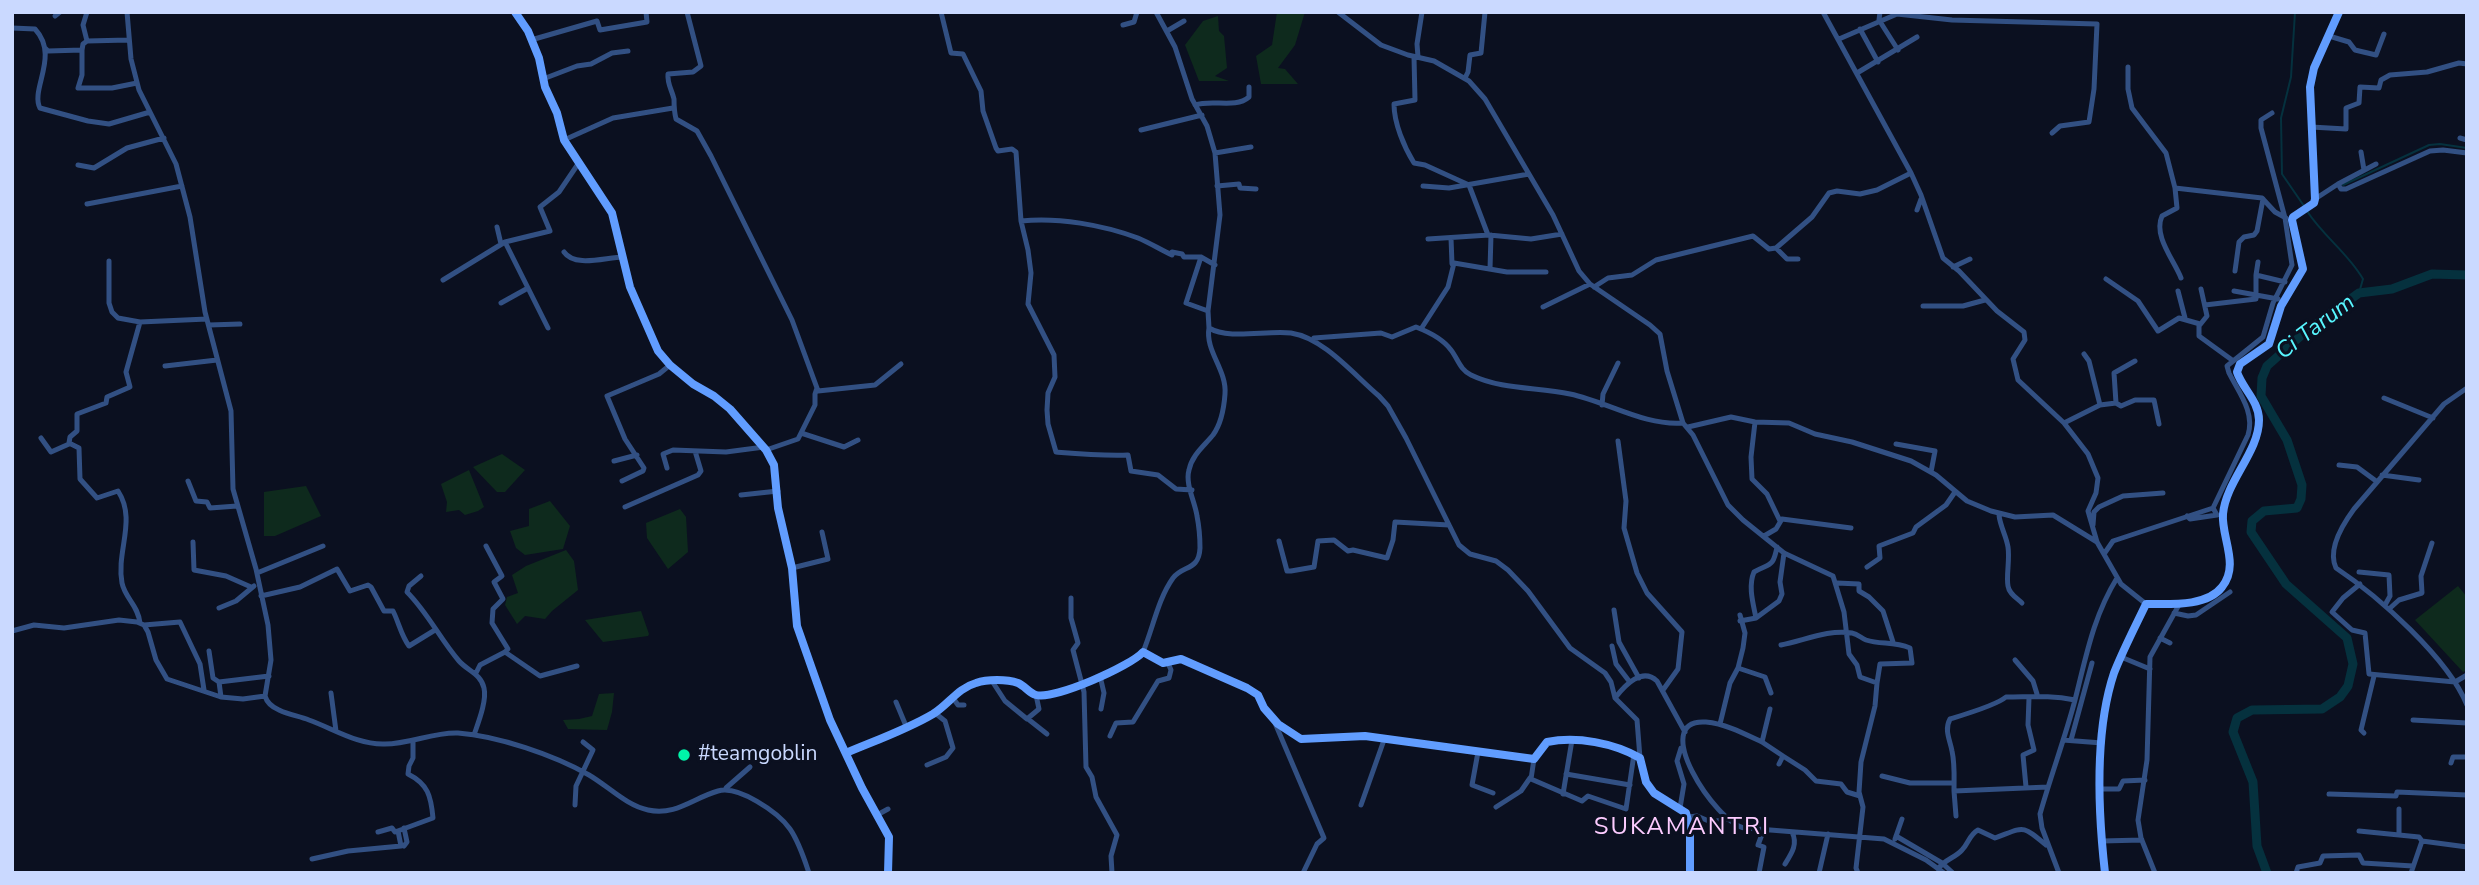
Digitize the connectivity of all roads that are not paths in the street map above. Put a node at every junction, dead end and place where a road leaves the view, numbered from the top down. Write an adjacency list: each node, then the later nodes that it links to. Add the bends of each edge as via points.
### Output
1 (87, 12): 30 (street, via 83,26)
2 (127, 12): 28 (street)
3 (515, 12): 29 (street)
4 (646, 12): 29 (street, via 647,22 600,30 597,20)
5 (687, 12): 45 (street, via 701,66 693,72 668,74)
6 (941, 12): 77 (street, via 951,53 962,54 980,89 996,148 1016,152)
7 (1137, 12): 20 (street, via 1134,22)
8 (1156, 12): 23 (street)
9 (1338, 12): 35 (street, via 1381,45)
10 (1422, 12): 35 (street)
11 (1485, 12): 40 (street, via 1481,53 1469,55)
12 (1823, 12): 27 (street)
13 (1880, 12): 17 (street)
14 (2027, 12): 19 (street)
15 (2339, 12): 25 (street)
16 (1897, 13): 17 (street); 19 (street, via 1952,20)
17 (1879, 20): 22 (street); 33 (street)
18 (1184, 21): 23 (street)
19 (2026, 21): 51 (street, via 2099,27 2090,120 2060,126)
20 (1123, 25)
21 (12, 29): 31 (street, via 35,29)
22 (1860, 29): 27 (street); 36 (street)
23 (1167, 31): 44 (street)
24 (2384, 34): 25 (street, via 2376,55)
25 (2329, 36): 49 (street, via 2311,80)
26 (1917, 37): 33 (street)
27 (1839, 39): 39 (street)
28 (128, 40): 30 (street); 42 (street)
29 (531, 40): 41 (street)
30 (87, 41): 32 (street)
31 (45, 48): 32 (street); 46 (street, via 40,108 108,124)
32 (82, 50): 42 (street, via 78,88)
33 (1898, 50): 36 (street)
34 (628, 51): 41 (street)
35 (1416, 57): 40 (street); 64 (street, via 1415,100 1394,104 1396,126 1414,163)
36 (1878, 62): 39 (street)
37 (2467, 64): 49 (street, via 2390,75 2379,88 2360,87 2359,103 2346,108 2346,129)
38 (2128, 67): 69 (street, via 2132,108 2166,153)
39 (1857, 73): 62 (street)
40 (1465, 78): 63 (street, via 1485,99)
41 (544, 79): 53 (street)
42 (137, 83): 46 (street)
43 (1249, 87): 44 (street, via 1248,97 1241,103)
44 (1195, 105): 48 (street)
45 (673, 108): 53 (street, via 613,118); 137 (street, via 676,119 697,131 711,156 792,320)
46 (150, 112): 52 (street)
47 (2272, 113): 76 (street, via 2262,119 2261,128)
48 (1202, 115): 50 (street); 56 (street)
49 (2311, 127): 73 (street)
50 (1141, 130)
51 (2052, 133)
52 (164, 138): 60 (street, via 127,148 94,169); 65 (street)
53 (564, 140): 58 (street)
54 (1251, 147): 56 (street)
55 (2361, 152): 61 (street)
56 (1215, 153): 66 (street)
57 (2467, 153): 68 (street, via 2430,151)
58 (578, 164): 83 (street, via 559,192 540,207 550,232); 86 (street, via 609,206)
59 (2376, 164): 61 (street)
60 (78, 165)
61 (2364, 170): 68 (street)
62 (1911, 173): 71 (street); 84 (street, via 1877,190 1829,193 1812,217)
63 (1528, 174): 64 (street); 79 (street)
64 (1469, 185): 67 (street); 80 (street)
65 (182, 186): 74 (street); 118 (street)
66 (1217, 186): 70 (street, via 1238,184); 93 (street, via 1220,215)
67 (1423, 186)
68 (2339, 186): 73 (street)
69 (2175, 188): 72 (street); 99 (street, via 2176,209 2162,216 2160,225)
70 (1256, 189)
71 (1922, 195): 75 (street); 94 (street, via 1940,254)
72 (2263, 199): 76 (street, via 2275,212); 96 (street, via 2257,231 2239,242)
73 (2314, 201): 76 (street)
74 (86, 204)
75 (1917, 210)
76 (2290, 217): 102 (street, via 2298,267)
77 (1021, 221): 87 (street, via 1049,220 1098,228 1140,239 1172,255); 134 (street, via 1031,274 1028,303 1054,355)
78 (497, 228): 83 (street)
79 (1562, 234): 80 (street, via 1531,239); 103 (street, via 1575,264)
80 (1490, 235): 81 (street); 95 (street)
81 (1451, 238): 82 (street); 92 (street)
82 (1428, 239)
83 (503, 243): 101 (street); 104 (street)
84 (1776, 248): 88 (street, via 1787,259); 103 (street, via 1745,238 1656,260 1632,275)
85 (564, 252): 86 (street, via 578,260)
86 (623, 257): 132 (street, via 638,309)
87 (1201, 257): 93 (street); 115 (street, via 1186,303)
88 (1798, 259)
89 (1970, 259): 94 (street)
90 (109, 261): 117 (street, via 112,312 122,320)
91 (2258, 262): 98 (street)
92 (1452, 264): 95 (street); 124 (street, via 1448,287)
93 (1214, 265): 115 (street)
94 (1953, 267): 109 (street)
95 (1490, 269): 97 (street)
96 (2235, 271)
97 (1546, 272)
98 (2256, 275): 102 (street); 108 (street)
99 (2181, 278)
100 (2106, 279): 116 (street, via 2137,301 2158,331)
101 (443, 280)
102 (2290, 284): 110 (street)
103 (1592, 285): 114 (street); 147 (street, via 1660,334)
104 (528, 288): 111 (street); 122 (street)
105 (2201, 289): 112 (street)
106 (2234, 290): 108 (street)
107 (2178, 291): 116 (street)
108 (2256, 293): 110 (street); 112 (street, via 2255,299)
109 (1986, 300): 113 (street, via 1963,306); 145 (street, via 2025,334 2012,362 2018,380)
110 (2280, 300): 119 (street)
111 (501, 303)
112 (2205, 305): 121 (street, via 2207,318)
113 (1923, 306)
114 (1543, 307)
115 (1208, 311): 123 (street)
116 (2185, 318): 121 (street)
117 (139, 322): 118 (street); 152 (street, via 126,372 130,387 77,415 77,431)
118 (208, 322): 120 (street); 127 (street)
119 (2272, 322): 128 (street, via 2263,337); 135 (street, via 2269,344)
120 (240, 324)
121 (2200, 324): 128 (street, via 2201,339)
122 (548, 328)
123 (1209, 328): 125 (street); 166 (street, via 1209,344 1224,378 1225,395 1216,430 1192,460 1188,482)
124 (1421, 329): 125 (street, via 1392,337 1379,333); 141 (street, via 1447,344 1472,376)
125 (1311, 339): 176 (street, via 1388,406)
126 (2084, 354): 142 (street)
127 (217, 360): 133 (street); 171 (street, via 231,411)
128 (2232, 360): 135 (street)
129 (2135, 361): 140 (street, via 2114,373)
130 (1618, 363): 141 (street)
131 (901, 364): 137 (street, via 874,385)
132 (670, 365): 154 (street, via 730,409); 156 (street, via 607,396)
133 (166, 366)
134 (1055, 369): 136 (street); 166 (street, via 1047,410 1056,452 1128,455 1131,471 1158,475 1176,489)
135 (2232, 369): 173 (street, via 2259,414 2259,425)
136 (1051, 376)
137 (817, 388): 148 (street, via 815,405)
138 (2467, 388): 143 (street)
139 (2384, 398): 143 (street)
140 (2116, 403): 142 (street); 146 (street, via 2154,400)
141 (1602, 405): 147 (street)
142 (2100, 405): 145 (street)
143 (2433, 418): 161 (street)
144 (1755, 422): 147 (street, via 1731,417); 160 (street, via 1789,423 1903,458); 175 (street, via 1752,479 1767,494)
145 (2064, 423): 178 (street, via 2096,471 2097,486 2088,511)
146 (2159, 424)
147 (1686, 425): 180 (street, via 1728,505)
148 (801, 433): 150 (street, via 843,447); 154 (street, via 795,442)
149 (41, 438): 152 (street, via 51,452)
150 (858, 440)
151 (1618, 441): 244 (street, via 1625,530 1637,573 1647,593 1683,634 1678,669)
152 (69, 444): 211 (street, via 79,448 81,481 97,498 118,491 125,504 122,582)
153 (1896, 444): 160 (street, via 1935,451)
154 (765, 449): 155 (street); 167 (street, via 776,469)
155 (695, 451): 159 (street, via 665,453); 172 (street, via 698,475)
156 (637, 455): 157 (street); 164 (street, via 643,471)
157 (614, 461)
158 (2339, 465): 165 (street, via 2357,467)
159 (667, 468)
160 (1931, 472): 168 (street)
161 (2382, 475): 162 (street); 165 (street)
162 (2419, 480)
163 (188, 481): 171 (street, via 195,499 207,502 210,509)
164 (622, 481)
165 (2376, 481): 198 (street, via 2343,524 2336,544 2334,566)
166 (1192, 490): 222 (street, via 1198,518 1197,561 1173,579)
167 (778, 491): 170 (street); 191 (street)
168 (1955, 492): 174 (street); 190 (street, via 1913,533 1879,546 1880,558)
169 (2163, 493): 178 (street, via 2123,496 2099,507)
170 (741, 495)
171 (237, 506): 193 (street)
172 (625, 507)
173 (2216, 512): 189 (street, via 2187,516 2113,541); 204 (street, via 2230,561 2225,583 2210,596)
174 (1999, 514): 183 (street, via 2053,515); 203 (street, via 2008,544 2008,586)
175 (1780, 521): 177 (street); 180 (street)
176 (1449, 525): 181 (street, via 1395,522 1387,558 1348,551 1334,540 1319,541 1314,567 1290,571); 252 (street, via 1462,548 1496,561 1528,591 1570,648 1608,676)
177 (1851, 528)
178 (2092, 528): 183 (street)
179 (822, 532): 191 (street, via 828,559)
180 (1765, 536): 187 (street)
181 (1279, 541)
182 (193, 542): 199 (street, via 194,570)
183 (2097, 542): 189 (street)
184 (2432, 543): 206 (street, via 2421,576 2423,593)
185 (323, 545): 193 (street)
186 (486, 546): 221 (street, via 502,576 494,582 503,600 494,607 491,618 507,646)
187 (1777, 547): 188 (street); 210 (street, via 1774,562 1752,577)
188 (1784, 553): 197 (street, via 1827,572); 210 (street, via 1780,597)
189 (2105, 554): 195 (street)
190 (1867, 567)
191 (792, 568): 282 (street, via 797,626 816,685)
192 (2359, 572): 206 (street, via 2389,575)
193 (257, 573): 196 (street)
194 (421, 576): 212 (street, via 407,592)
195 (2117, 578): 205 (street); 231 (street, via 2098,614)
196 (260, 583): 199 (street); 201 (street)
197 (1837, 583): 214 (street); 216 (street, via 1858,584 1859,591 1884,612)
198 (2360, 584): 206 (street); 235 (street, via 2332,612 2352,630 2365,633 2368,672)
199 (251, 587): 207 (street)
200 (2230, 592): 209 (street, via 2196,615)
201 (261, 596): 212 (street, via 298,588 337,569 351,591 371,587 384,611 393,611 409,646); 233 (street, via 268,625)
202 (1071, 598): 242 (street, via 1078,643 1073,650)
203 (2022, 603)
204 (2180, 603): 205 (street); 209 (street)
205 (2146, 604): 223 (street)
206 (2387, 607): 239 (street)
207 (219, 608)
208 (1614, 610): 236 (street, via 1619,642)
209 (2174, 613): 215 (street)
210 (1756, 618): 228 (street, via 1740,618 1745,636)
211 (142, 624): 213 (street, via 116,620 64,628 34,625); 243 (street, via 167,679); 243 (street, via 180,622 200,664)
212 (435, 630): 230 (street, via 460,662)
213 (12, 631)
214 (1846, 632): 216 (street, via 1866,640); 218 (street); 241 (street, via 1849,654 1860,675)
215 (2160, 638): 217 (street); 229 (street)
216 (1893, 642): 241 (street, via 1910,648 1912,662 1881,663)
217 (2170, 643)
218 (1780, 645)
219 (1612, 646): 240 (street)
220 (209, 651): 237 (street)
221 (505, 652): 227 (street, via 540,676); 230 (street, via 480,665)
222 (1143, 652): 225 (street); 234 (street)
223 (2121, 657): 229 (street); 279 (street, via 2106,705)
224 (2015, 660): 247 (street)
225 (1168, 663): 263 (street, via 1181,659 1247,688 1258,695); 272 (street, via 1169,678 1158,681 1133,722 1116,723)
226 (2092, 663): 231 (street)
227 (577, 666)
228 (1738, 668): 246 (street, via 1765,677); 265 (street)
229 (2149, 669): 295 (street)
230 (476, 673): 271 (street, via 484,692)
231 (2085, 673): 254 (street)
232 (2467, 675): 239 (street)
233 (268, 676): 237 (street); 249 (street)
234 (1100, 676): 242 (street); 258 (street)
235 (2374, 676): 239 (street); 269 (street)
236 (1639, 678): 240 (street); 244 (street, via 1652,676)
237 (213, 680): 250 (street)
238 (992, 681): 248 (street, via 1018,684); 251 (street, via 966,686); 261 (street, via 1005,701)
239 (2455, 682): 257 (street)
240 (1628, 683): 252 (street)
241 (1877, 683): 307 (street, via 1861,762)
242 (1082, 685): 248 (street); 341 (street, via 1087,769 1117,835)
243 (204, 690): 250 (street)
244 (1663, 690): 268 (street)
245 (331, 693): 267 (street)
246 (1771, 693)
247 (2037, 694): 253 (street); 254 (street)
248 (1036, 695): 261 (street, via 1039,709)
249 (265, 696): 250 (street); 267 (street, via 280,711)
250 (221, 697)
251 (953, 698): 256 (street); 260 (street)
252 (1615, 698): 283 (street, via 1637,720)
253 (2029, 698): 296 (street, via 2006,697 1948,720); 298 (street, via 2028,725 2034,750 2023,755)
254 (2078, 700): 275 (street)
255 (896, 702): 266 (street)
256 (964, 705)
257 (2467, 705)
258 (1101, 709)
259 (1770, 709): 277 (street)
260 (935, 713): 266 (street); 289 (street, via 944,720 953,746 946,757)
261 (1028, 719): 270 (street)
262 (2413, 720): 264 (street)
263 (1275, 721): 273 (street, via 1301,738); 342 (street, via 1324,838)
264 (2467, 723)
265 (1720, 724): 268 (street, via 1698,722); 277 (street)
266 (906, 726): 282 (street)
267 (336, 731): 276 (street, via 368,743)
268 (1685, 732): 280 (street)
269 (2364, 733)
270 (1046, 734)
271 (474, 736): 276 (street, via 445,733); 291 (street)
272 (1110, 737)
273 (1384, 740): 281 (street); 308 (street)
274 (1572, 740): 283 (street); 286 (street, via 1547,742); 292 (street)
275 (2067, 740): 279 (street); 299 (street)
276 (413, 741): 320 (street, via 408,774 422,781 433,817)
277 (1762, 741): 284 (street)
278 (583, 742): 291 (street, via 593,750)
279 (2102, 743): 301 (street)
280 (1681, 748): 311 (street, via 1677,761 1684,784); 317 (street, via 1697,781)
281 (1478, 752): 286 (street); 303 (street, via 1471,784)
282 (846, 753): 314 (street)
283 (1637, 756): 297 (street); 311 (street, via 1654,793)
284 (1783, 756): 288 (street); 307 (street, via 1816,781 1842,784 1847,792)
285 (2467, 757): 287 (street, via 2453,757)
286 (1534, 759): 294 (street)
287 (2451, 763)
288 (1779, 764)
289 (927, 765)
290 (750, 767): 300 (street)
291 (581, 771): 300 (street, via 648,810 676,810); 309 (street)
292 (1566, 774): 297 (street); 304 (street)
293 (1882, 776): 296 (street, via 1910,783)
294 (1530, 778): 304 (street); 310 (street, via 1521,791)
295 (2145, 780): 301 (street, via 2123,781 2119,789); 328 (street, via 2138,820)
296 (1954, 783): 302 (street)
297 (1630, 785): 304 (street, via 1626,809 1588,796 1582,802)
298 (2026, 787): 299 (street); 302 (street)
299 (2048, 787): 332 (street, via 2039,819)
300 (726, 789): 339 (street, via 753,800 788,826)
301 (2101, 789): 329 (street)
302 (1954, 791): 315 (street)
303 (1493, 793)
304 (1563, 794)
305 (2329, 794): 306 (street)
306 (2467, 795)
307 (1860, 796): 326 (street)
308 (1361, 805)
309 (575, 806)
310 (1496, 807)
311 (1680, 808): 316 (street)
312 (888, 809): 314 (street)
313 (2399, 809): 325 (street)
314 (877, 815): 340 (street, via 890,842)
315 (1956, 816)
316 (1688, 817): 317 (street, via 1711,822); 343 (street)
317 (1728, 819): 319 (street, via 1738,827)
318 (1902, 819): 327 (street)
319 (1764, 829): 323 (street); 344 (street, via 1758,845 1764,847)
320 (401, 830): 322 (street); 331 (street, via 407,842); 334 (street, via 401,846)
321 (2358, 831): 325 (street)
322 (378, 832)
323 (1791, 832): 324 (street); 335 (street, via 1796,842)
324 (1828, 834): 326 (street); 345 (street)
325 (2399, 835): 330 (street, via 2419,836)
326 (1861, 837): 327 (street); 346 (street)
327 (1895, 839): 336 (street)
328 (2142, 840): 329 (street); 349 (street)
329 (2102, 841): 348 (street)
330 (2422, 841): 333 (street); 337 (street)
331 (404, 846)
332 (2049, 847): 336 (street, via 2027,829 2014,829 1995,838 1978,830); 338 (street)
333 (2467, 847)
334 (312, 859)
335 (1785, 864)
336 (1941, 867): 347 (street)
337 (2412, 869): 350 (street, via 2363,863 2359,855 2323,856 2319,863 2297,867)
338 (2057, 872)
339 (808, 873)
340 (888, 873)
341 (1112, 873)
342 (1303, 873)
343 (1690, 873)
344 (1759, 873)
345 (1819, 873)
346 (1858, 873)
347 (1953, 873)
348 (2105, 873)
349 (2155, 873)
350 (2296, 873)

